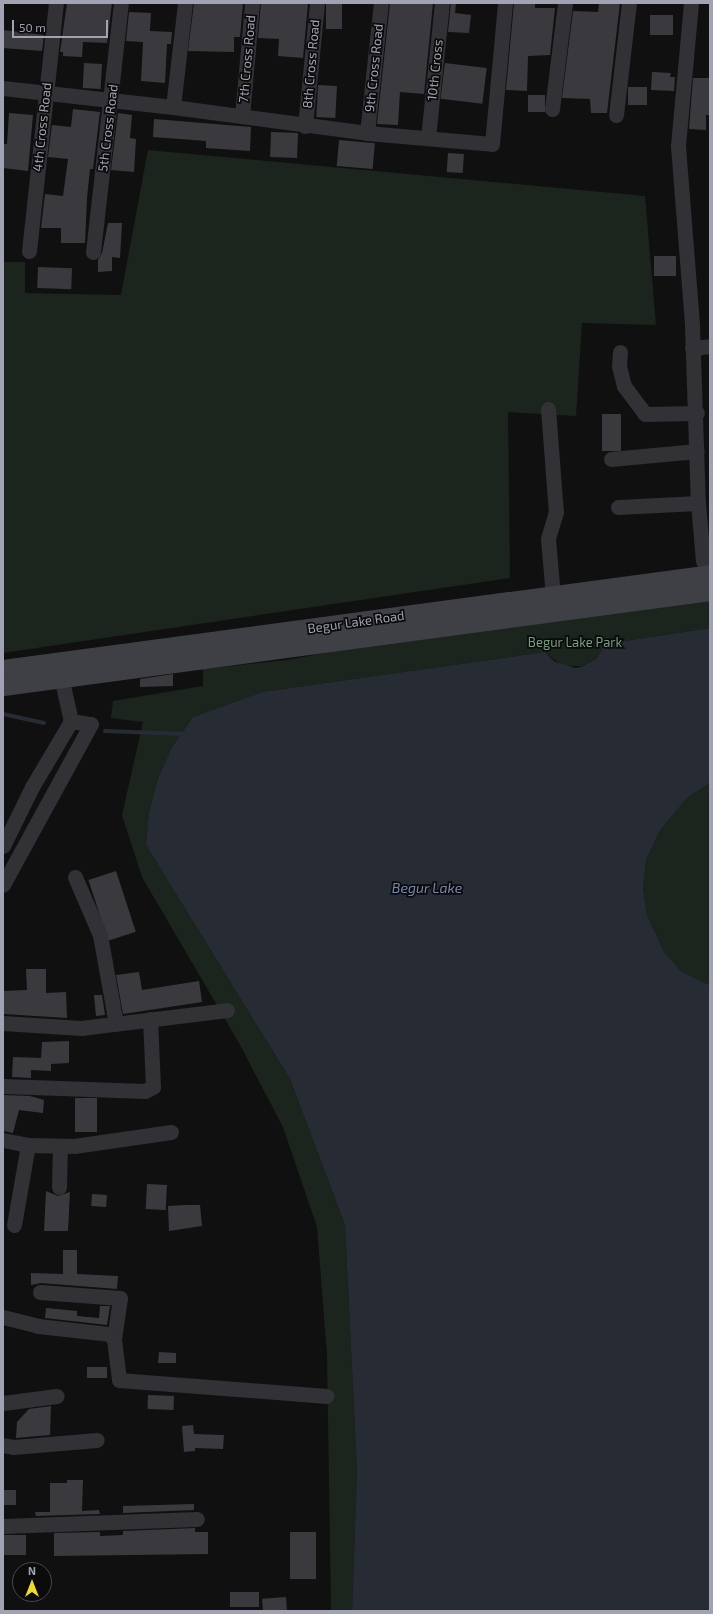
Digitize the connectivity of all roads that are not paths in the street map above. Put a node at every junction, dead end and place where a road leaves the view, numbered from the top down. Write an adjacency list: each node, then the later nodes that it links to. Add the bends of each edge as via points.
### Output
1 (56, 3): 13 (street, 4th Cross Road)
2 (121, 3): 14 (street, 5th Cross Road)
3 (185, 3): 15 (street)
4 (252, 3): 18 (street, 7th Cross Road)
5 (317, 3): 19 (street, 8th Cross Road)
6 (381, 3): 20 (street, 9th Cross Road)
7 (442, 3): 21 (street, 10th Cross)
8 (505, 3): 21 (street, via 492,144)
9 (565, 3): 16 (street)
10 (629, 3): 17 (street)
11 (691, 3): 25 (street, via 678,146)
12 (3, 88): 13 (street)
13 (46, 92): 14 (street); 22 (street, 4th Cross Road)
14 (111, 100): 15 (street); 23 (street, 5th Cross Road)
15 (173, 106): 18 (street)
16 (552, 109)
17 (616, 115)
18 (242, 116): 19 (street)
19 (305, 126): 20 (street)
20 (367, 133): 21 (street)
21 (428, 138)
22 (29, 251)
23 (93, 252)
24 (710, 346): 25 (street)
25 (692, 348): 28 (street)
26 (620, 352): 28 (street, via 624,386 645,414)
27 (548, 409): 35 (street, via 556,512 548,539)
28 (697, 412): 29 (street)
29 (697, 451): 30 (street); 31 (street)
30 (611, 459)
31 (698, 503): 32 (street); 33 (street)
32 (618, 507)
33 (706, 568): 35 (main road, Begur Lake Road)
34 (710, 590): 36 (main road, Begur Lake Road)
35 (553, 596): 36 (main road, Begur Lake Road)
36 (330, 633): 37 (main road, Begur Lake Road)
37 (99, 664): 38 (main road, Begur Lake Road); 39 (main road, Begur Lake Road)
38 (3, 670)
39 (61, 677): 40 (main road, Begur Lake Road); 41 (street)
40 (3, 685)
41 (71, 721): 42 (street, via 32,787); 44 (street, via 90,724)
42 (3, 846)
43 (75, 876): 48 (street, via 100,935)
44 (3, 885)
45 (227, 1010): 46 (street)
46 (150, 1020): 48 (street); 49 (street, via 154,1087 144,1091)
47 (3, 1023): 48 (street, via 81,1028)
48 (116, 1024)
49 (3, 1086)
50 (171, 1132): 53 (street, via 98,1144)
51 (3, 1140): 52 (street)
52 (28, 1145): 53 (street); 55 (street)
53 (60, 1146): 54 (street)
54 (59, 1187)
55 (14, 1225)
56 (40, 1292): 58 (street, via 120,1298)
57 (3, 1317): 58 (street, via 38,1326 109,1334)
58 (114, 1339): 60 (street, via 119,1380)
59 (57, 1396): 61 (street)
60 (326, 1396)
61 (3, 1403)
62 (97, 1440): 63 (street, via 13,1447)
63 (3, 1445)
64 (197, 1519): 65 (street)
65 (3, 1526)

